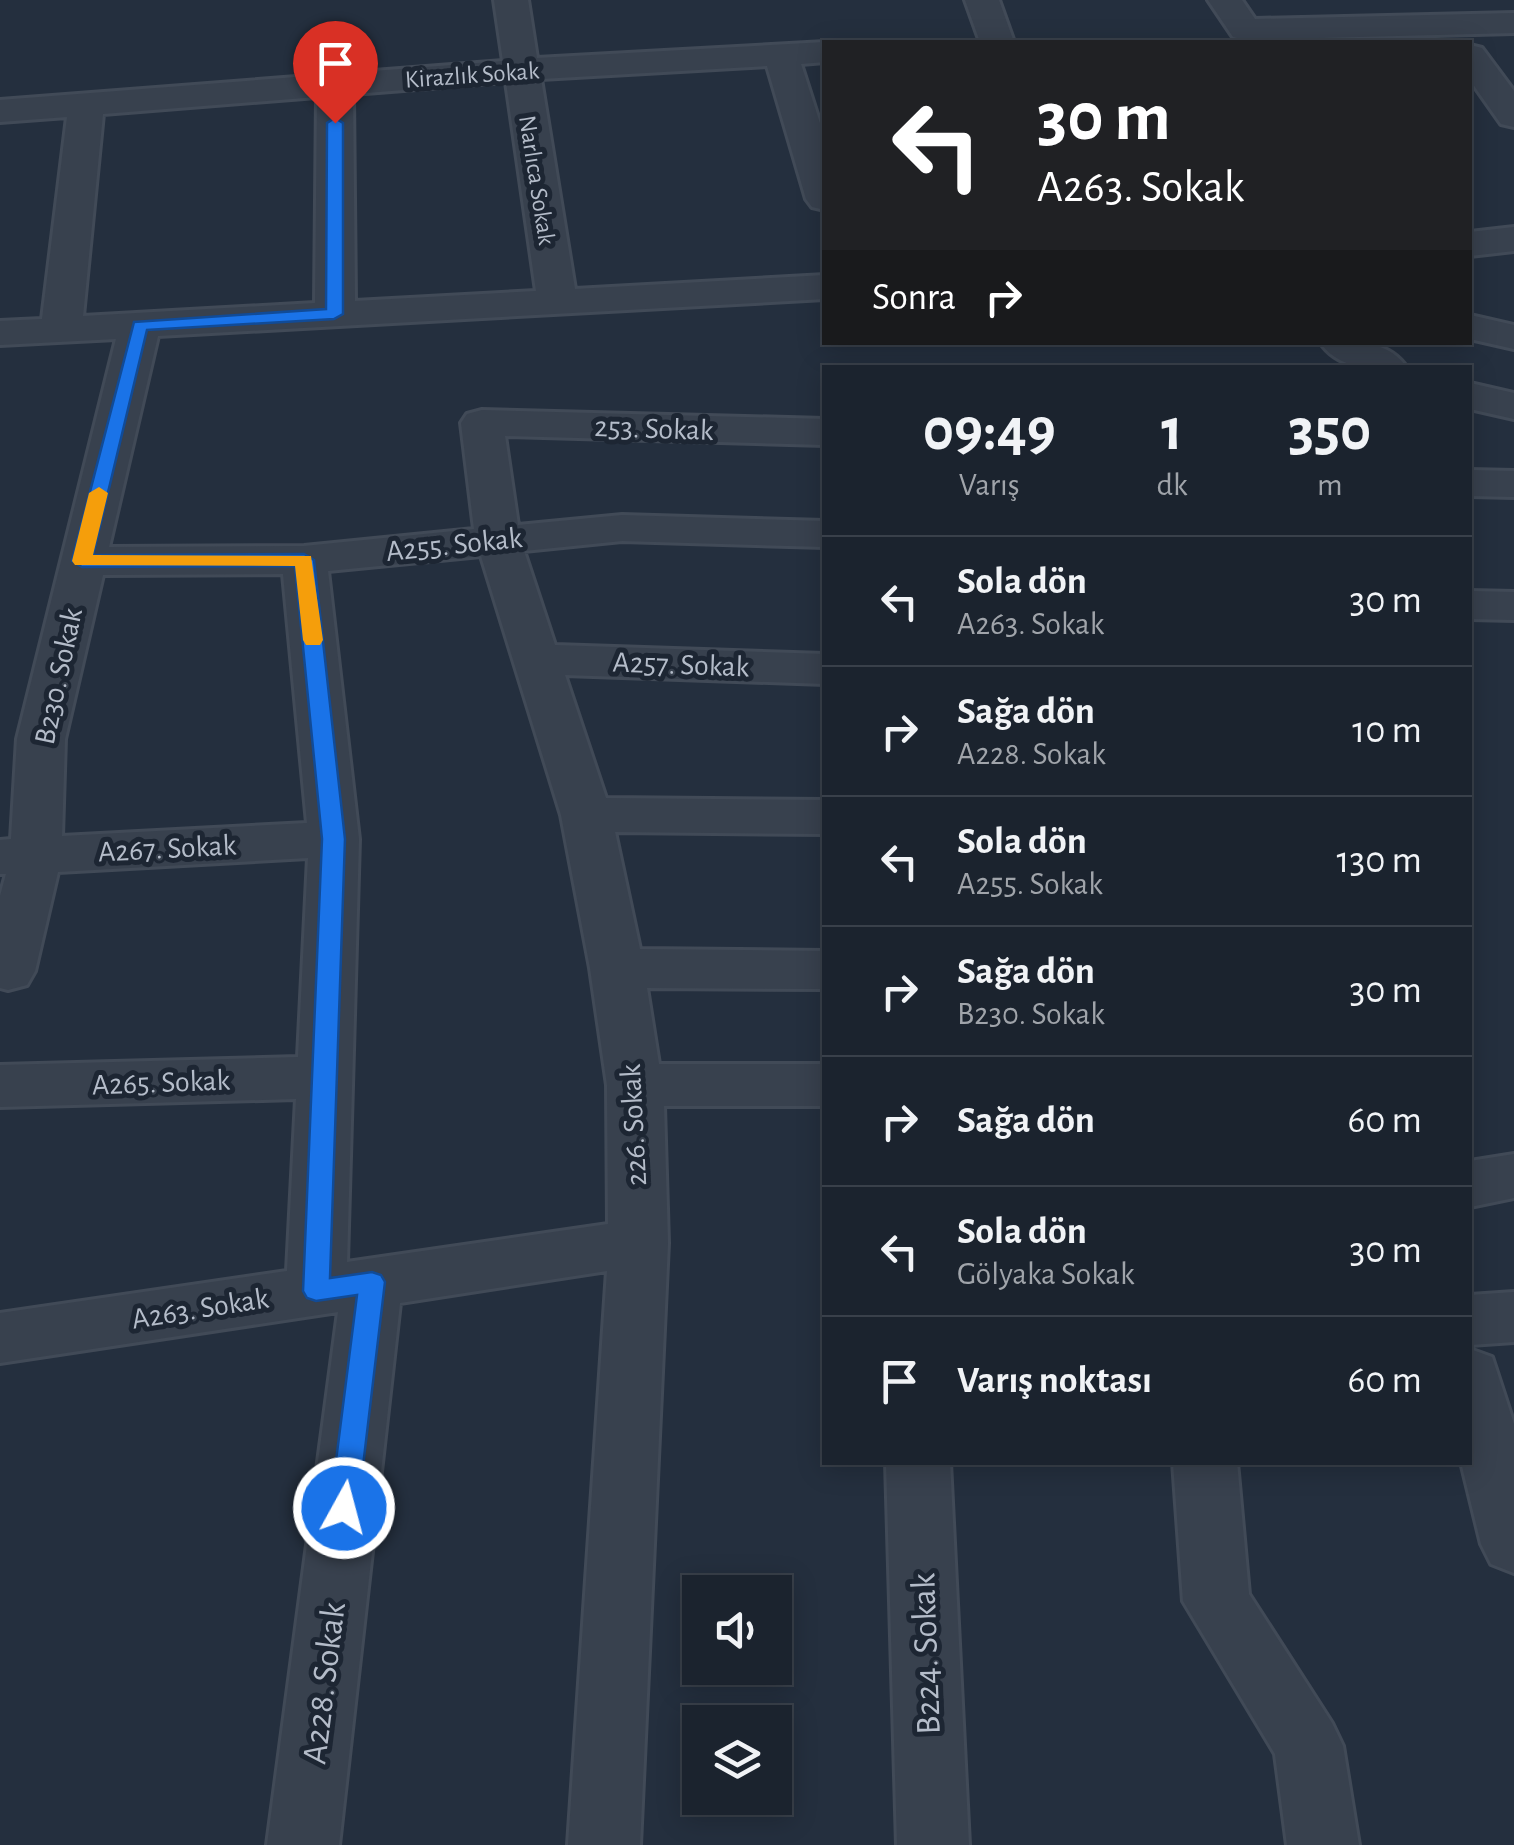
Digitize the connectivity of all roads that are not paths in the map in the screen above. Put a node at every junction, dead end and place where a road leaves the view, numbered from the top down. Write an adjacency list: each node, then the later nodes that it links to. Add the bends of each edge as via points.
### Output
1 (511, 0): 11 (street, Narlıca Sokak)
2 (982, 0): 7 (street)
3 (1226, 0): 6 (street)
4 (1514, 23): 5 (street)
5 (1453, 33): 6 (street)
6 (1248, 36)
7 (996, 40)
8 (822, 52): 9 (street, Kirazlık Sokak)
9 (780, 55): 11 (street, Kirazlık Sokak); 16 (street)
10 (1472, 59): 14 (street)
11 (521, 70): 12 (street, Kirazlık Sokak); 20 (street, Narlıca Sokak)
12 (335, 85): 13 (street, Kirazlık Sokak); 21 (street)
13 (86, 105): 15 (street, Kirazlık Sokak); 24 (street)
14 (1496, 105)
15 (0, 111)
16 (822, 189)
17 (1514, 239): 18 (street)
18 (1472, 244)
19 (822, 287): 20 (street)
20 (557, 301): 21 (street)
21 (334, 314): 22 (street)
22 (140, 325): 24 (street); 38 (street, B230. Sokak)
23 (1472, 326): 26 (street)
24 (61, 330): 25 (street)
25 (0, 333)
26 (1514, 337)
27 (1345, 345): 28 (street)
28 (1381, 365)
29 (1472, 396): 30 (street)
30 (1514, 406)
31 (482, 424): 32 (street, 253. Sokak); 36 (street, 226. Sokak)
32 (822, 432)
33 (1472, 482): 34 (street)
34 (1514, 484)
35 (822, 534): 36 (street, A255. Sokak, via 622,528)
36 (498, 539): 37 (street, A255. Sokak); 41 (street, 226. Sokak)
37 (304, 560): 38 (street, A255. Sokak); 46 (street, A228. Sokak)
38 (82, 561): 43 (street, B230. Sokak)
39 (1472, 605): 40 (street)
40 (1514, 606)
41 (536, 659): 42 (street, A257. Sokak); 44 (street, 226. Sokak)
42 (822, 669)
43 (21, 739): 47 (street, B230. Sokak)
44 (586, 815): 45 (street); 48 (street, 226. Sokak)
45 (822, 817)
46 (334, 839): 47 (street, A267. Sokak); 51 (street, A228. Sokak)
47 (18, 856): 49 (street, B230. Sokak)
48 (617, 968): 50 (street); 52 (street, 226. Sokak)
49 (8, 970)
50 (822, 970)
51 (322, 1077): 54 (street, A265. Sokak); 58 (street, A228. Sokak)
52 (634, 1084): 53 (street); 57 (street, 226. Sokak)
53 (822, 1084)
54 (0, 1086)
55 (1514, 1176): 56 (street)
56 (1472, 1184)
57 (638, 1243): 58 (street, A263. Sokak); 67 (street, 226. Sokak)
58 (344, 1287): 61 (street, A263. Sokak); 66 (street, A228. Sokak)
59 (1514, 1317): 60 (street)
60 (1472, 1320)
61 (0, 1338)
62 (1472, 1383): 65 (street)
63 (918, 1465): 68 (street, B224. Sokak)
64 (1205, 1465): 69 (street, via 1216,1601 1308,1746)
65 (1514, 1544)
66 (303, 1845)
67 (604, 1845)
68 (933, 1845)
69 (1323, 1845)

